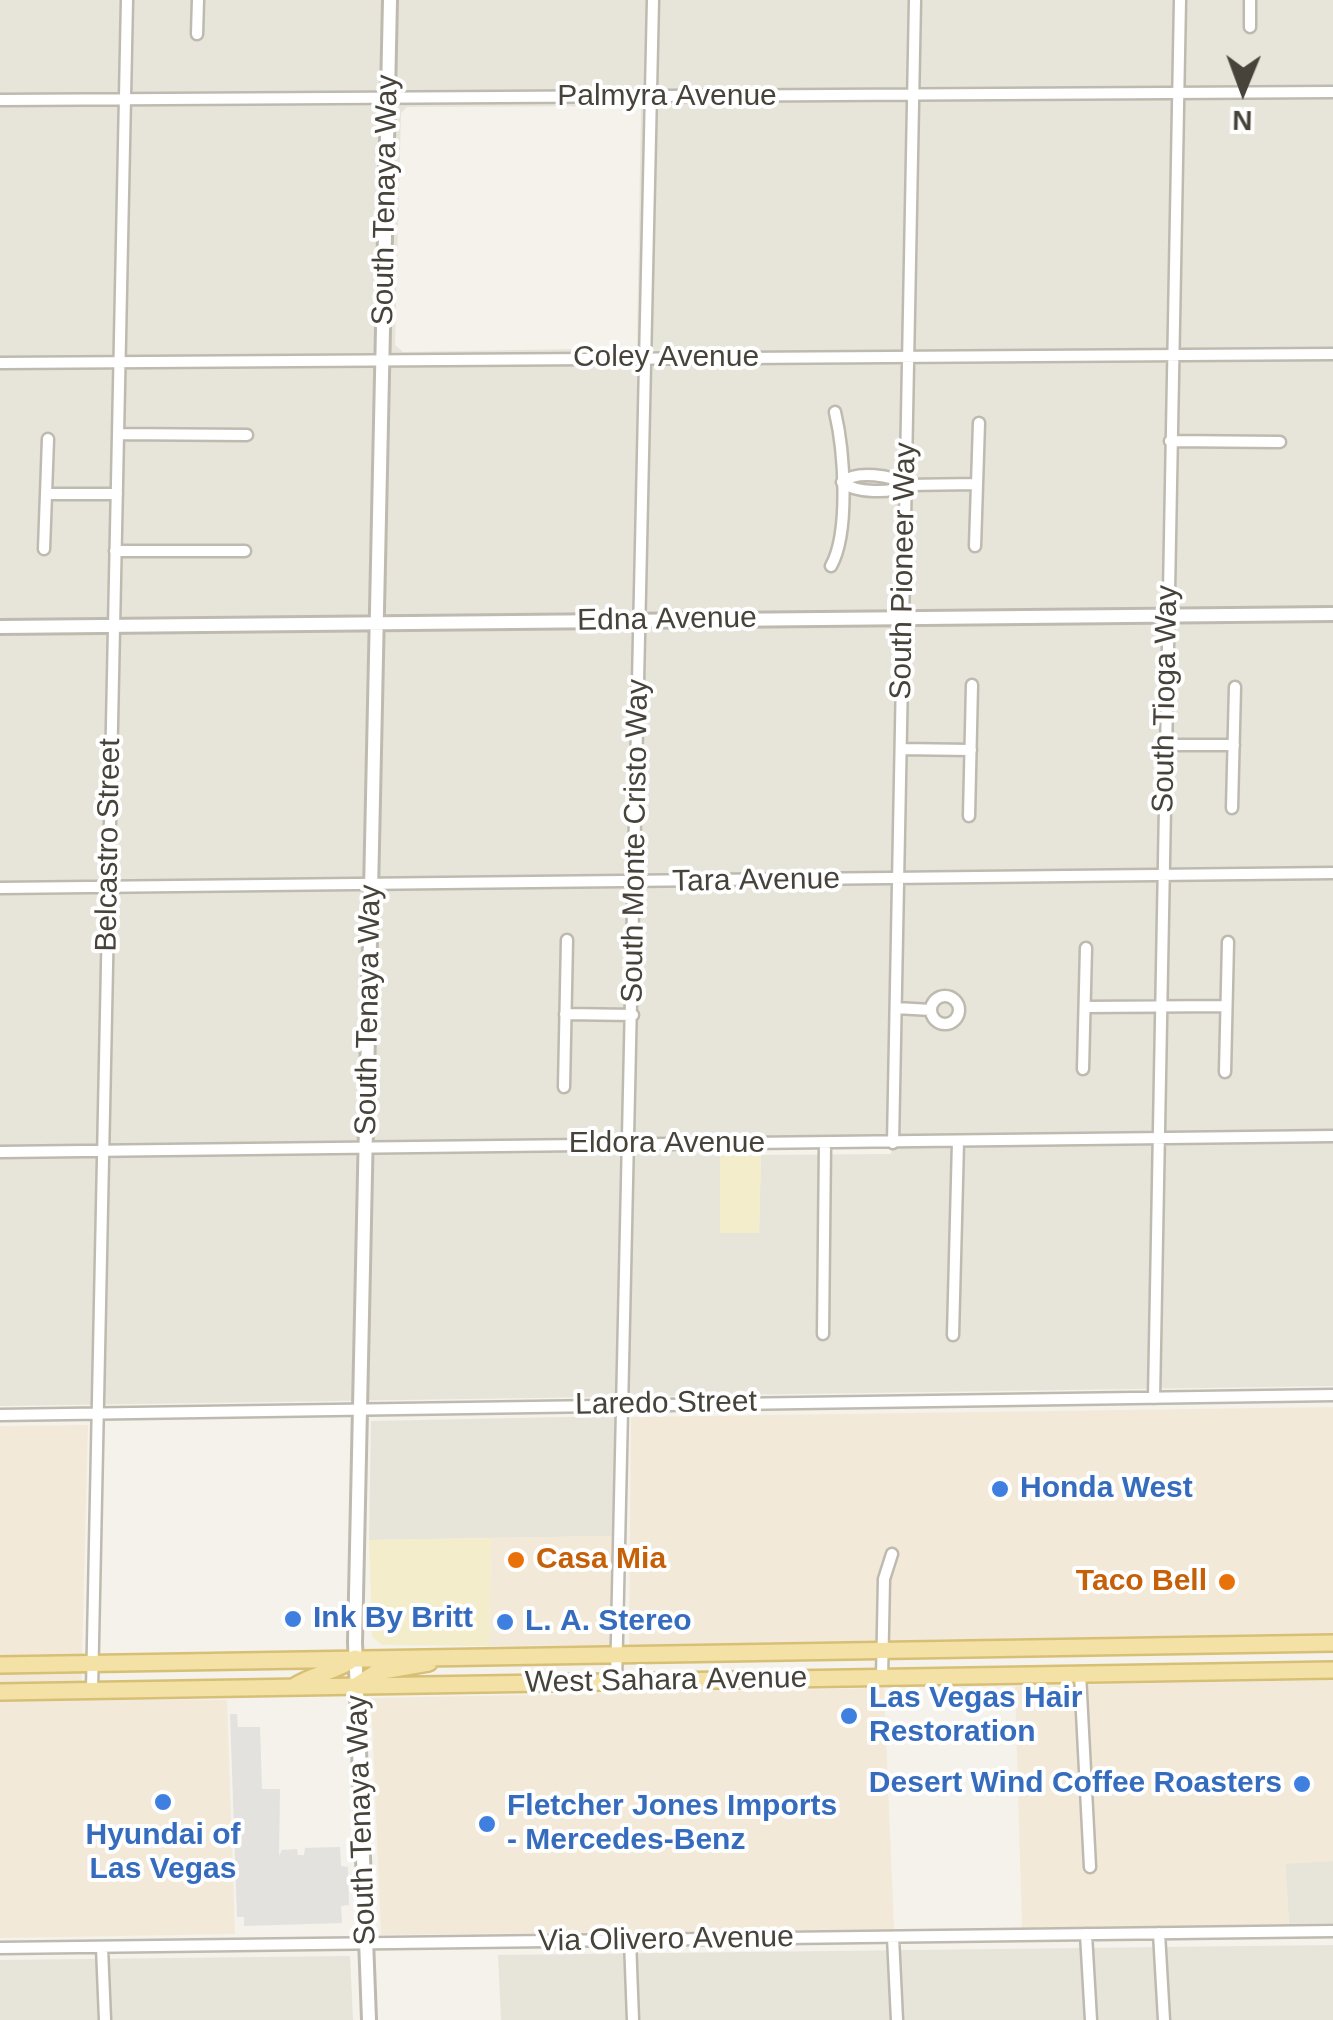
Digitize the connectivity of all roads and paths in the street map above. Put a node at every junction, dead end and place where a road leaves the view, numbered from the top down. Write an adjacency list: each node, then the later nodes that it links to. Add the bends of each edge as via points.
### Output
1 (127, 0): 16 (street, Belcastro Street)
2 (198, 0): 9 (street)
3 (390, 0): 14 (street, South Tenaya Way)
4 (652, 0): 13 (street, South Monte Cristo Way)
5 (915, 0): 12 (street, South Pioneer Way)
6 (1180, 0): 11 (street, South Tioga Way)
7 (1250, 0): 8 (street)
8 (1250, 27)
9 (197, 34)
10 (1333, 92): 11 (street, Palmyra Avenue)
11 (1179, 93): 12 (street, Palmyra Avenue); 18 (street, South Tioga Way)
12 (913, 95): 13 (street, Palmyra Avenue); 19 (street, South Pioneer Way)
13 (650, 97): 14 (street, Palmyra Avenue); 20 (street, South Monte Cristo Way)
14 (388, 99): 16 (street, Palmyra Avenue); 21 (street, South Tenaya Way)
15 (0, 100): 16 (street, Palmyra Avenue)
16 (125, 100): 22 (street, Belcastro Street)
17 (1333, 354): 18 (street, Coley Avenue)
18 (1172, 356): 19 (street, Coley Avenue); 29 (street, South Tioga Way)
19 (908, 357): 20 (street, Coley Avenue); 33 (street, South Pioneer Way)
20 (645, 358): 21 (street, Coley Avenue); 44 (street, South Monte Cristo Way)
21 (382, 360): 22 (street, Coley Avenue); 45 (street, South Tenaya Way)
22 (119, 362): 23 (street, Coley Avenue); 26 (street, Belcastro Street)
23 (0, 364)
24 (835, 412): 31 (street)
25 (978, 423): 32 (street)
26 (118, 434): 27 (street); 35 (street, Belcastro Street)
27 (247, 435)
28 (48, 439): 34 (street)
29 (1170, 442): 30 (street); 42 (street, South Tioga Way)
30 (1280, 442)
31 (842, 482): 33 (street, via 894,477); 40 (street, via 839,553)
32 (977, 484): 33 (street); 36 (street)
33 (906, 486): 43 (street, South Pioneer Way)
34 (46, 494): 35 (street); 37 (street)
35 (116, 494): 38 (street, Belcastro Street)
36 (975, 546)
37 (44, 549)
38 (115, 551): 39 (street); 46 (street, Belcastro Street)
39 (245, 551)
40 (832, 566)
41 (1333, 614): 42 (street, Edna Avenue)
42 (1168, 615): 43 (street, Edna Avenue); 51 (street, South Tioga Way)
43 (904, 618): 44 (street, Edna Avenue); 52 (street, South Pioneer Way)
44 (640, 620): 45 (street, Edna Avenue); 59 (street, South Monte Cristo Way)
45 (376, 624): 46 (street, Edna Avenue); 60 (street, South Tenaya Way)
46 (114, 626): 47 (street, Edna Avenue); 62 (street, Belcastro Street)
47 (0, 627)
48 (972, 685): 53 (street)
49 (1235, 687): 50 (street)
50 (1234, 744): 51 (street); 54 (street)
51 (1165, 745): 57 (street, South Tioga Way)
52 (901, 748): 53 (street); 58 (street, South Pioneer Way)
53 (971, 750): 55 (street)
54 (1232, 808)
55 (969, 816)
56 (1333, 873): 57 (street, Tara Avenue)
57 (1162, 877): 58 (street, Tara Avenue); 66 (street, South Tioga Way)
58 (898, 880): 59 (street, Tara Avenue); 69 (street, South Pioneer Way)
59 (635, 883): 60 (street, Tara Avenue); 72 (street, South Monte Cristo Way)
60 (371, 885): 62 (street, Tara Avenue); 82 (street, South Tenaya Way)
61 (0, 888): 62 (street, Tara Avenue)
62 (108, 888): 83 (street, Belcastro Street)
63 (567, 940): 71 (street)
64 (1228, 942): 67 (street)
65 (1086, 948): 68 (street)
66 (1159, 1006): 67 (street); 68 (street); 77 (street, South Tioga Way)
67 (1226, 1006): 74 (street)
68 (1085, 1007): 73 (street)
69 (896, 1008): 70 (street); 78 (street, South Pioneer Way)
70 (931, 1010)
71 (565, 1014): 72 (street); 75 (street)
72 (634, 1015): 81 (street, South Monte Cristo Way)
73 (1083, 1069)
74 (1225, 1072)
75 (564, 1087)
76 (1333, 1136): 77 (street, Eldora Avenue)
77 (1156, 1138): 79 (street, Eldora Avenue); 88 (street, South Tioga Way)
78 (894, 1142): 79 (street, Eldora Avenue); 80 (street, Eldora Avenue)
79 (958, 1142): 86 (street)
80 (825, 1143): 81 (street, Eldora Avenue); 85 (street)
81 (628, 1144): 82 (street, Eldora Avenue); 89 (street, South Monte Cristo Way)
82 (366, 1148): 83 (street, Eldora Avenue); 90 (street, South Tenaya Way)
83 (102, 1150): 84 (street, Eldora Avenue); 91 (street, Belcastro Street)
84 (0, 1152)
85 (823, 1334)
86 (953, 1335)
87 (1333, 1395): 88 (street, Laredo Street)
88 (1154, 1398): 89 (street, Laredo Street)
89 (624, 1406): 90 (street, Laredo Street); 97 (street, South Monte Cristo Way)
90 (360, 1409): 91 (street, Laredo Street); 99 (street, South Tenaya Way)
91 (96, 1413): 92 (street, Laredo Street); 100 (street, Belcastro Street)
92 (0, 1415)
93 (892, 1554): 96 (street, via 884,1574)
94 (1333, 1643): 95 (main road, West Sahara Avenue)
95 (1144, 1646): 96 (main road, West Sahara Avenue); 103 (main road)
96 (882, 1650): 97 (main road, West Sahara Avenue); 105 (street)
97 (617, 1654): 98 (main road, West Sahara Avenue); 106 (street, South Monte Cristo Way)
98 (447, 1657): 99 (main road, West Sahara Avenue); 107 (main road, via 378,1672)
99 (355, 1658): 100 (main road, West Sahara Avenue); 107 (street, South Tenaya Way); 108 (main road)
100 (92, 1663): 101 (main road, West Sahara Avenue); 109 (street, Belcastro Street)
101 (0, 1665)
102 (1333, 1670): 103 (main road, West Sahara Avenue)
103 (1149, 1673): 104 (main road, West Sahara Avenue)
104 (1080, 1674): 105 (main road, West Sahara Avenue); 111 (street)
105 (882, 1678): 106 (main road, West Sahara Avenue)
106 (616, 1682): 107 (main road, West Sahara Avenue)
107 (356, 1686): 108 (main road, West Sahara Avenue); 117 (street, South Tenaya Way)
108 (293, 1687): 109 (main road, West Sahara Avenue)
109 (92, 1690): 110 (main road, West Sahara Avenue)
110 (0, 1692)
111 (1090, 1867)
112 (1333, 1931): 114 (street, Via Olivero Avenue)
113 (1086, 1934): 114 (street, Via Olivero Avenue); 115 (street, Via Olivero Avenue); 124 (street)
114 (1160, 1934): 125 (street)
115 (893, 1937): 116 (street, Via Olivero Avenue); 123 (street)
116 (630, 1940): 117 (street, Via Olivero Avenue); 122 (street)
117 (367, 1944): 118 (street, Via Olivero Avenue); 121 (street, South Tenaya Way)
118 (102, 1947): 119 (street, Via Olivero Avenue); 120 (street)
119 (0, 1948)
120 (104, 2020)
121 (369, 2020)
122 (633, 2020)
123 (898, 2020)
124 (1090, 2020)
125 (1164, 2020)

